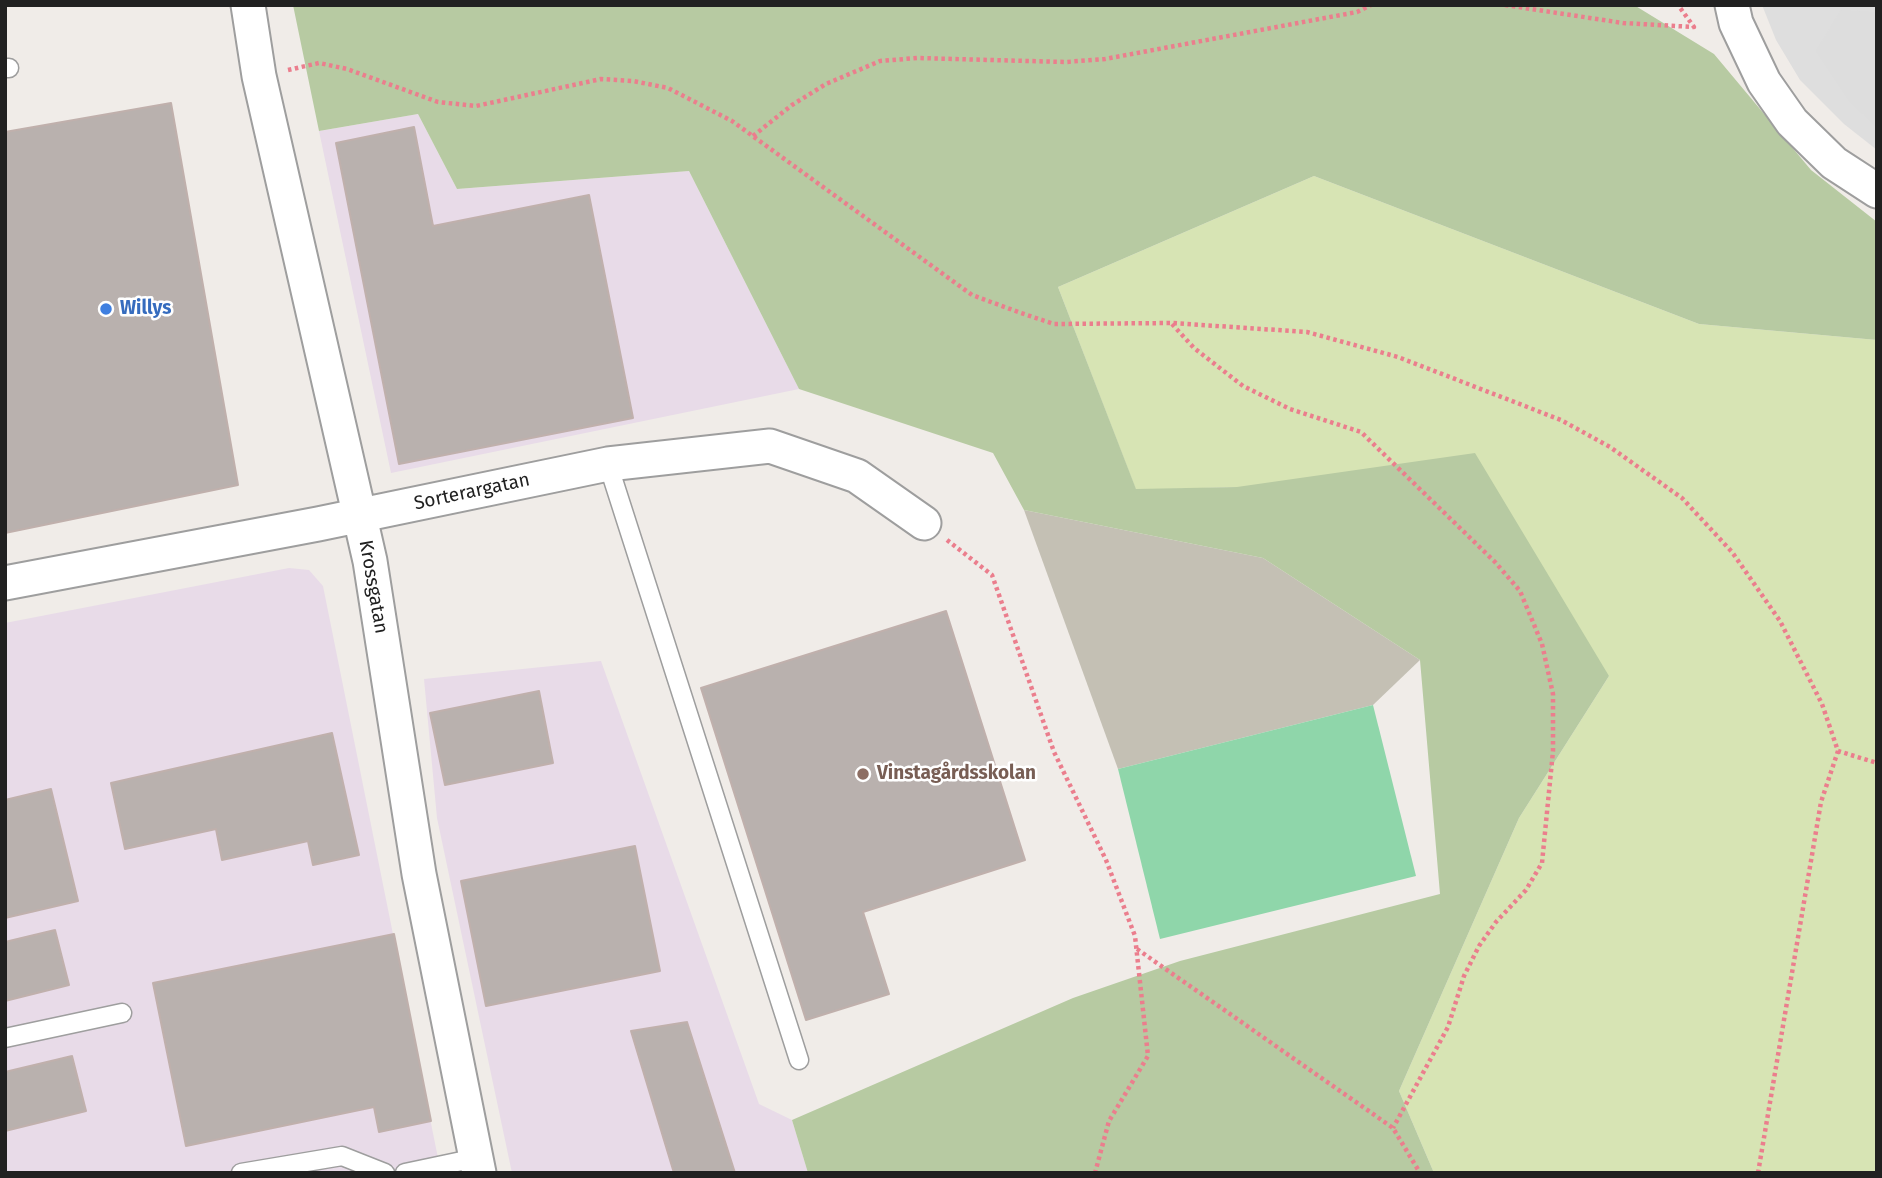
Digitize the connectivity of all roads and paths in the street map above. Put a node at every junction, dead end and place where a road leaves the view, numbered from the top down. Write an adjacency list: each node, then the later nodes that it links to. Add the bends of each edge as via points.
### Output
1 (247, 5): 6 (street, Krossgatan)
2 (1371, 5): 7 (path, via 1357,12 1105,59 880,61 827,84)
3 (1505, 5): 4 (path, via 1623,23 1695,27)
4 (1678, 5)
5 (1732, 5): 8 (street, via 1764,82 1792,122 1834,163)
6 (259, 76): 7 (path, via 319,63 438,102 476,106 601,79 633,81 668,88); 11 (street, Krossgatan)
7 (752, 136): 9 (path, via 972,295 1054,324)
8 (1877, 191)
9 (1172, 323): 14 (path, via 1307,332 1398,357 1561,420 1610,447 1682,498 1732,552 1780,621 1822,704); 20 (path, via 1194,348 1243,386 1361,432 1435,501 1520,591 1542,644 1553,694 1553,751 1542,863 1526,890 1479,946 1448,1027)
10 (608, 464): 11 (street, Sorterargatan); 12 (street, Sorterargatan, via 770,446 857,476); 19 (lane)
11 (359, 515): 13 (street, Sorterargatan); 21 (street, Krossgatan, via 419,874)
12 (924, 523): 16 (path, via 992,575 1054,752 1106,860)
13 (5, 583)
14 (1838, 751): 15 (path); 27 (path, via 1821,802)
15 (1877, 763)
16 (1136, 948): 20 (path); 25 (path, via 1148,1056 1109,1121)
17 (122, 1013): 18 (lane)
18 (5, 1038)
19 (799, 1060)
20 (1393, 1128): 26 (path)
21 (477, 1165): 24 (lane)
22 (241, 1173): 23 (lane, via 342,1156)
23 (385, 1173)
24 (405, 1173)
25 (1095, 1173)
26 (1420, 1173)
27 (1758, 1173)

